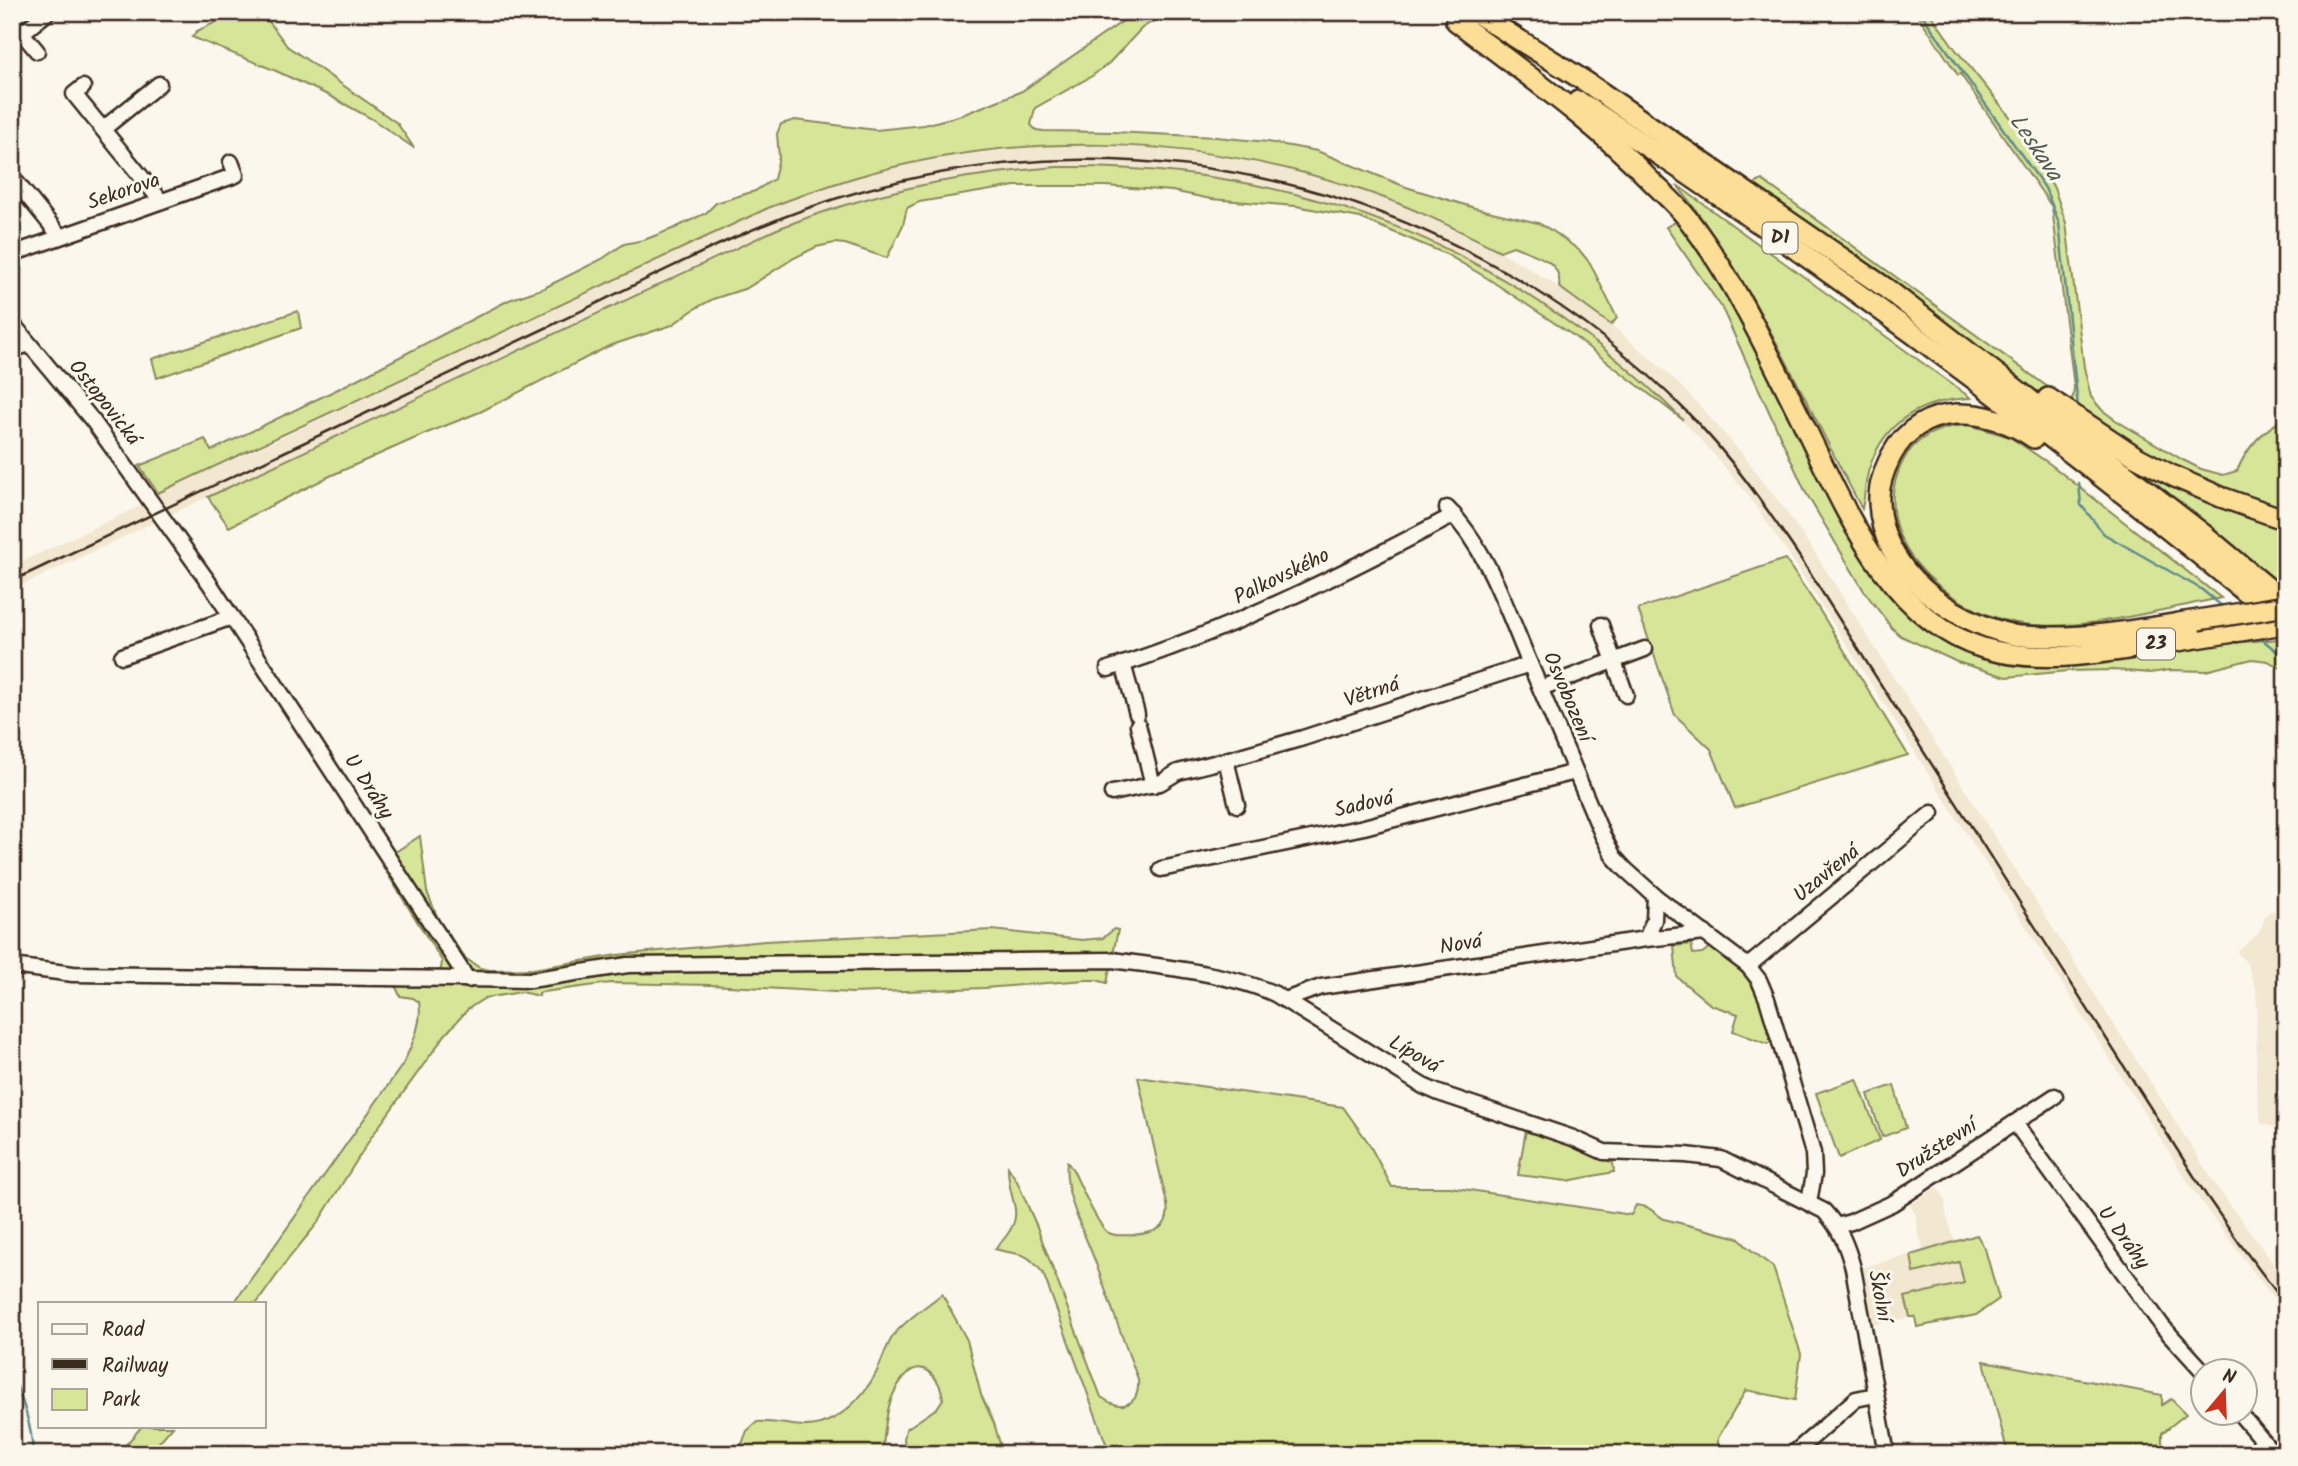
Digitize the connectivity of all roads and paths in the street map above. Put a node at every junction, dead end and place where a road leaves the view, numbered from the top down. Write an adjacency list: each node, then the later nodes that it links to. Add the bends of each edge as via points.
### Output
1 (48, 12): 5 (street)
2 (1475, 12): 15 (highway, D1, via 1586,82)
3 (1449, 17): 19 (highway, D1, via 1710,187 1964,370); 25 (highway, 23, via 1584,119 1686,216 1746,310 1853,521 1882,569 1923,615 1981,648 2027,657 2098,654)
4 (12, 21): 5 (street)
5 (22, 33): 6 (street)
6 (37, 51)
7 (159, 84): 9 (street)
8 (83, 87): 9 (street, via 74,94)
9 (103, 130): 12 (street)
10 (232, 162): 12 (street, Sekorova, via 236,175)
11 (12, 177): 13 (street)
12 (161, 201): 13 (street, Sekorova)
13 (60, 236): 14 (street, Sekorova)
14 (12, 254)
15 (1887, 289): 22 (highway, via 2135,456 2221,498); 23 (highway, D1, via 2207,537)
16 (12, 323): 17 (street, Ostopovická)
17 (29, 344): 18 (street); 21 (street, Ostopovická, via 93,421)
18 (12, 350)
19 (2093, 470): 23 (highway, 23, bridge, via 2015,425 1970,413 1951,414 1915,428 1897,446 1884,471 1879,499 1882,526 1909,576 1931,596 1983,626 2015,635 2088,636); 25 (highway, D1)
20 (1451, 511): 30 (street, Palkovského, via 1249,617); 31 (street, Osvobození, via 1476,545)
21 (158, 512): 24 (street, U Dráhy)
22 (2286, 520)
23 (2286, 604)
24 (232, 617): 28 (street); 47 (street, U Dráhy)
25 (2286, 624)
26 (1601, 625): 29 (street)
27 (1644, 649): 29 (street)
28 (122, 656)
29 (1613, 660): 33 (street); 34 (street)
30 (1123, 664): 32 (street, Palkovského); 37 (street)
31 (1530, 664): 33 (street, Osvobození); 35 (street, Větrná)
32 (1108, 668)
33 (1541, 688): 36 (street, Osvobození)
34 (1626, 695)
35 (1226, 761): 37 (street, Větrná, via 1178,772); 39 (street)
36 (1576, 772): 41 (street, Sadová, via 1364,827); 42 (street, Osvobození, via 1614,857)
37 (1153, 785): 38 (street, Větrná)
38 (1112, 793)
39 (1237, 805)
40 (1932, 813): 46 (street, Uzavřená)
41 (1161, 869)
42 (1658, 901): 43 (street, Osvobození); 44 (street)
43 (1705, 933): 44 (street, Nová); 46 (street, Osvobození)
44 (1651, 936): 48 (street, Nová, via 1321,987)
45 (12, 966): 47 (street, Lípová, via 73,974)
46 (1748, 966): 52 (street, Osvobození, via 1767,999 1813,1153)
47 (468, 980): 48 (street, Lípová, via 530,980 628,965 1112,960 1253,985)
48 (1285, 1000): 51 (street, Lípová, via 1439,1093 1604,1152 1721,1159)
49 (2055, 1096): 50 (street, Družstevní)
50 (2015, 1123): 53 (street, Družstevní, via 1893,1202); 54 (street, U Dráhy, via 2163,1327)
51 (1772, 1184): 52 (street, Školní)
52 (1809, 1202): 53 (street, Školní)
53 (1837, 1226): 55 (street, Školní, via 1854,1271)
54 (2191, 1358)
55 (1875, 1395): 57 (street, via 1856,1399); 58 (street, Školní)
56 (2252, 1428): 59 (street)
57 (1793, 1454)
58 (1887, 1454)
59 (2274, 1454)

